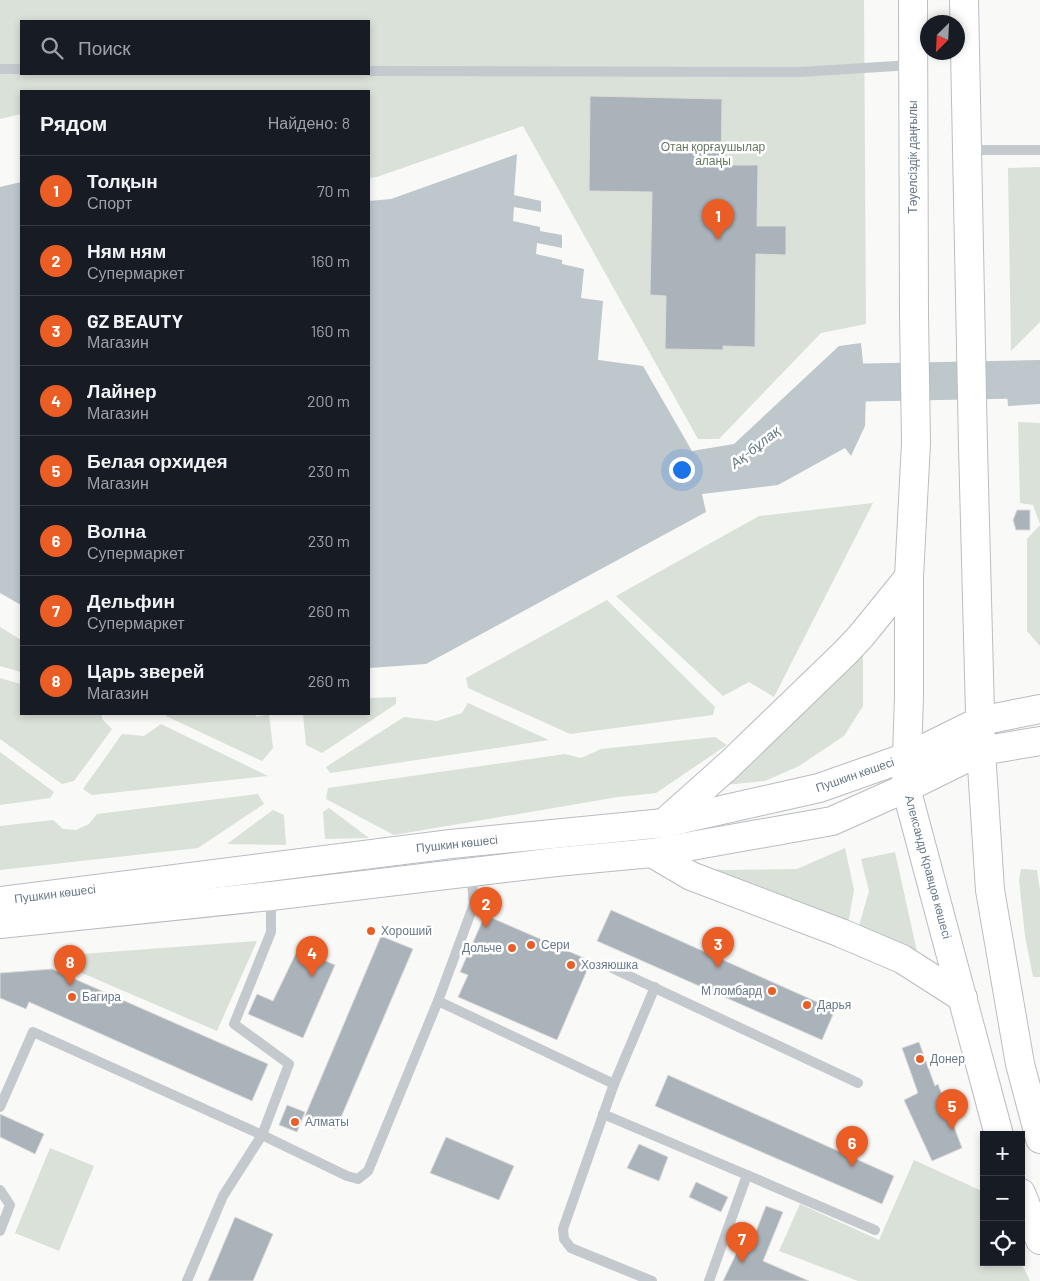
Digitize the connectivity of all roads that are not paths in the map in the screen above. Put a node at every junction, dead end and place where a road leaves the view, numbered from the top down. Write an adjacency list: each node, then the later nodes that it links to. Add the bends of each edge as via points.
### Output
1 (913, 0): 3 (main road, Тәуелсіздік даңғылы)
2 (964, 0): 7 (main road)
3 (913, 65): 6 (lane, via 790,72); 9 (main road, Тәуелсіздік даңғылы)
4 (0, 69): 5 (lane)
5 (20, 69)
6 (370, 71)
7 (967, 150): 8 (lane); 12 (main road)
8 (1040, 150)
9 (916, 444): 10 (main road, Александр Кравцов көшесі)
10 (909, 577): 15 (main road, Александр Кравцов көшесі); 17 (main road, via 846,652)
11 (1040, 709): 12 (main road, Пушкин көшесі)
12 (980, 721): 14 (main road); 15 (main road, Пушкин көшесі)
13 (1040, 741): 14 (main road, Пушкин көшесі)
14 (981, 751): 16 (main road, Пушкин көшесі); 33 (main road, via 990,890 1020,1064)
15 (907, 757): 16 (main road, Александр Кравцов көшесі); 17 (main road, Пушкин көшесі, via 819,788)
16 (906, 788): 18 (main road, Пушкин көшесі, via 832,821); 25 (main road, Александр Кравцов көшесі)
17 (664, 823): 21 (main road, Пушкин көшесі, via 450,844)
18 (652, 853): 19 (main road, Пушкин көшесі); 25 (main road, via 690,876 902,959)
19 (470, 873): 20 (main road, Пушкин көшесі); 26 (lane, via 474,904)
20 (271, 896): 22 (main road, Пушкин көшесі); 32 (lane, via 272,932 234,1024 289,1064)
21 (0, 901)
22 (0, 924)
23 (610, 966): 24 (lane)
24 (655, 987): 27 (lane); 28 (lane)
25 (963, 998): 31 (main road, Александр Кравцов көшесі)
26 (438, 1001): 28 (lane); 32 (lane, via 368,1171 358,1179)
27 (858, 1083)
28 (614, 1084): 30 (lane)
29 (0, 1107): 32 (lane, via 33,1032)
30 (603, 1114): 34 (lane); 41 (lane, via 563,1229 564,1239 571,1248)
31 (998, 1131)
32 (262, 1135): 40 (lane, via 223,1196)
33 (1040, 1139)
34 (747, 1175): 38 (lane); 42 (lane)
35 (0, 1190): 37 (lane, via 10,1205)
36 (1025, 1203): 39 (main road)
37 (0, 1230)
38 (875, 1230)
39 (1040, 1240)
40 (186, 1281)
41 (652, 1281)
42 (708, 1281)

